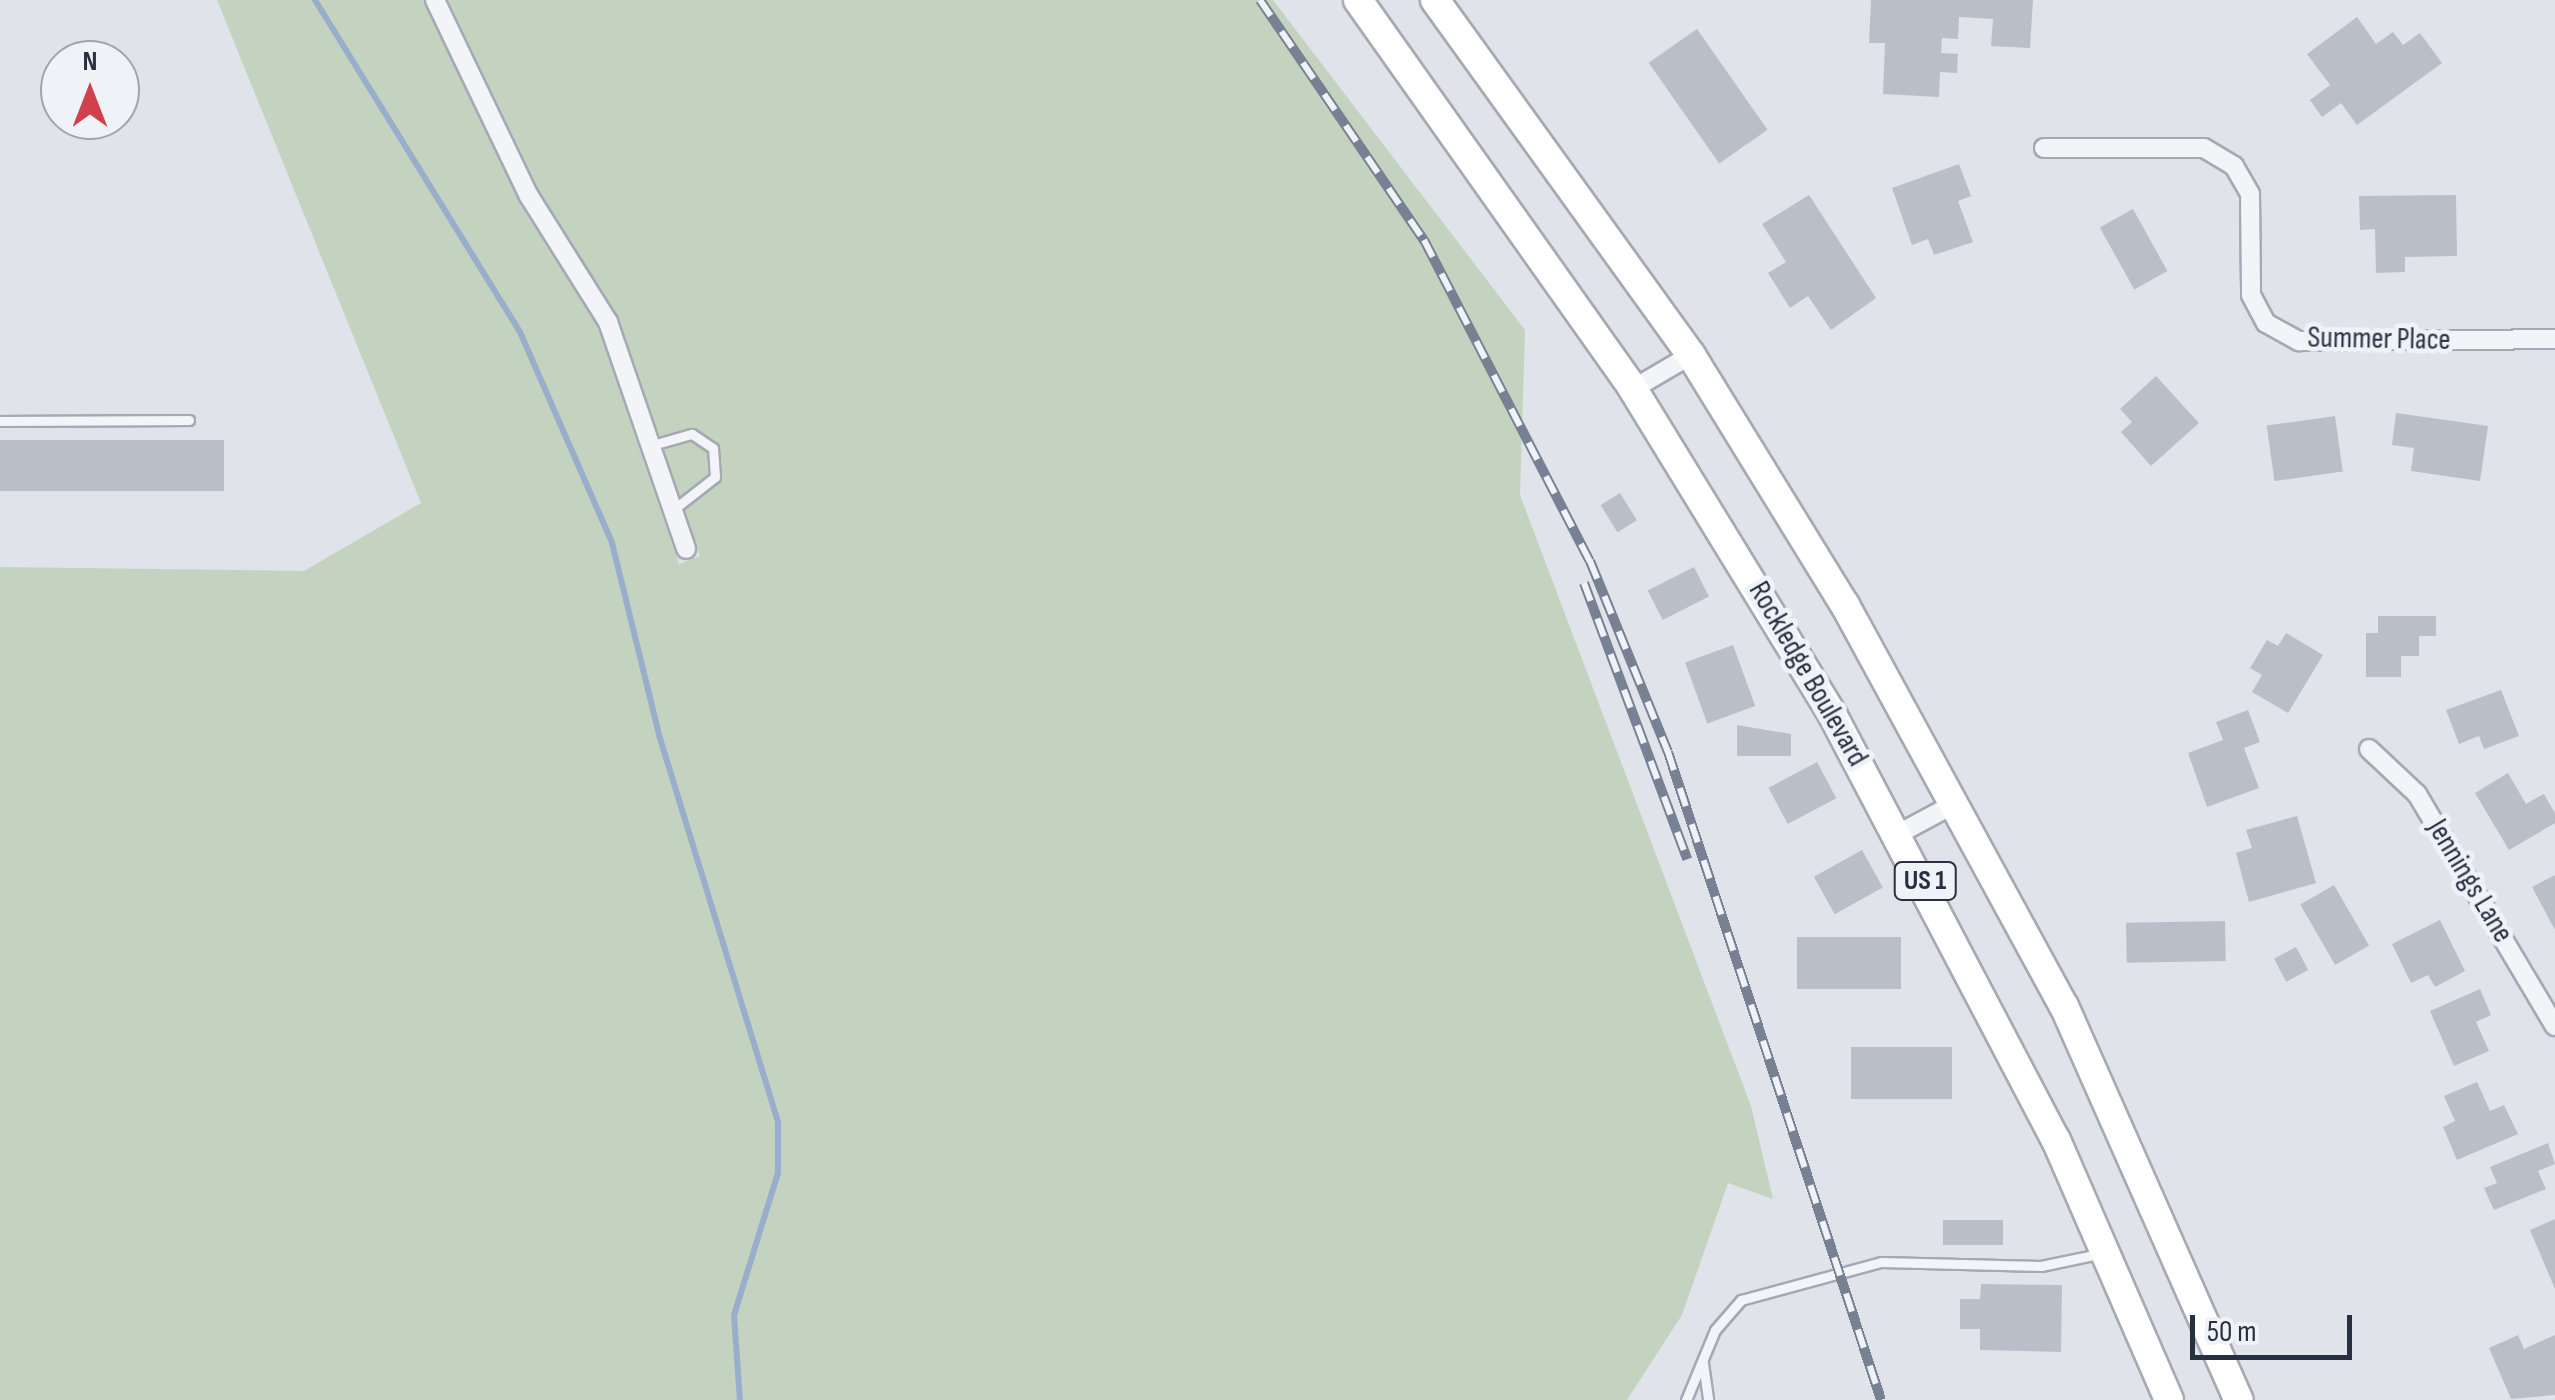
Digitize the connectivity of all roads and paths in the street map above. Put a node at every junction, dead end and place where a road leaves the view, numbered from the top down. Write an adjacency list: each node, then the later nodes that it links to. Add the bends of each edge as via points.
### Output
1 (435, 0): 10 (street, via 530,196 608,322)
2 (1358, 0): 7 (main road, Rockledge Boulevard / US 1)
3 (1435, 0): 6 (main road, US 1)
4 (2044, 148): 5 (street, Summer Place, via 2204,148 2234,166 2250,194 2250,295 2266,323 2299,341)
5 (2555, 339)
6 (1691, 356): 7 (street); 14 (main road, US 1)
7 (1632, 388): 15 (main road, Rockledge Boulevard / US 1)
8 (0, 420): 9 (lane)
9 (190, 420)
10 (656, 444): 11 (street); 11 (lane, via 692,434 713,448 715,477)
11 (674, 509): 12 (street)
12 (686, 549)
13 (2369, 748): 16 (street, Jennings Lane, via 2416,794)
14 (1956, 803): 15 (street); 22 (main road, US 1, via 2072,1025)
15 (1900, 833): 17 (main road, Rockledge Boulevard / US 1)
16 (2555, 1026)
17 (2105, 1252): 18 (lane, via 2055,1266 1881,1262 1841,1270 1741,1300); 21 (main road, Rockledge Boulevard / US 1)
18 (1702, 1355): 19 (lane); 20 (lane)
19 (1686, 1400)
20 (1708, 1400)
21 (2169, 1400)
22 (2239, 1400)

